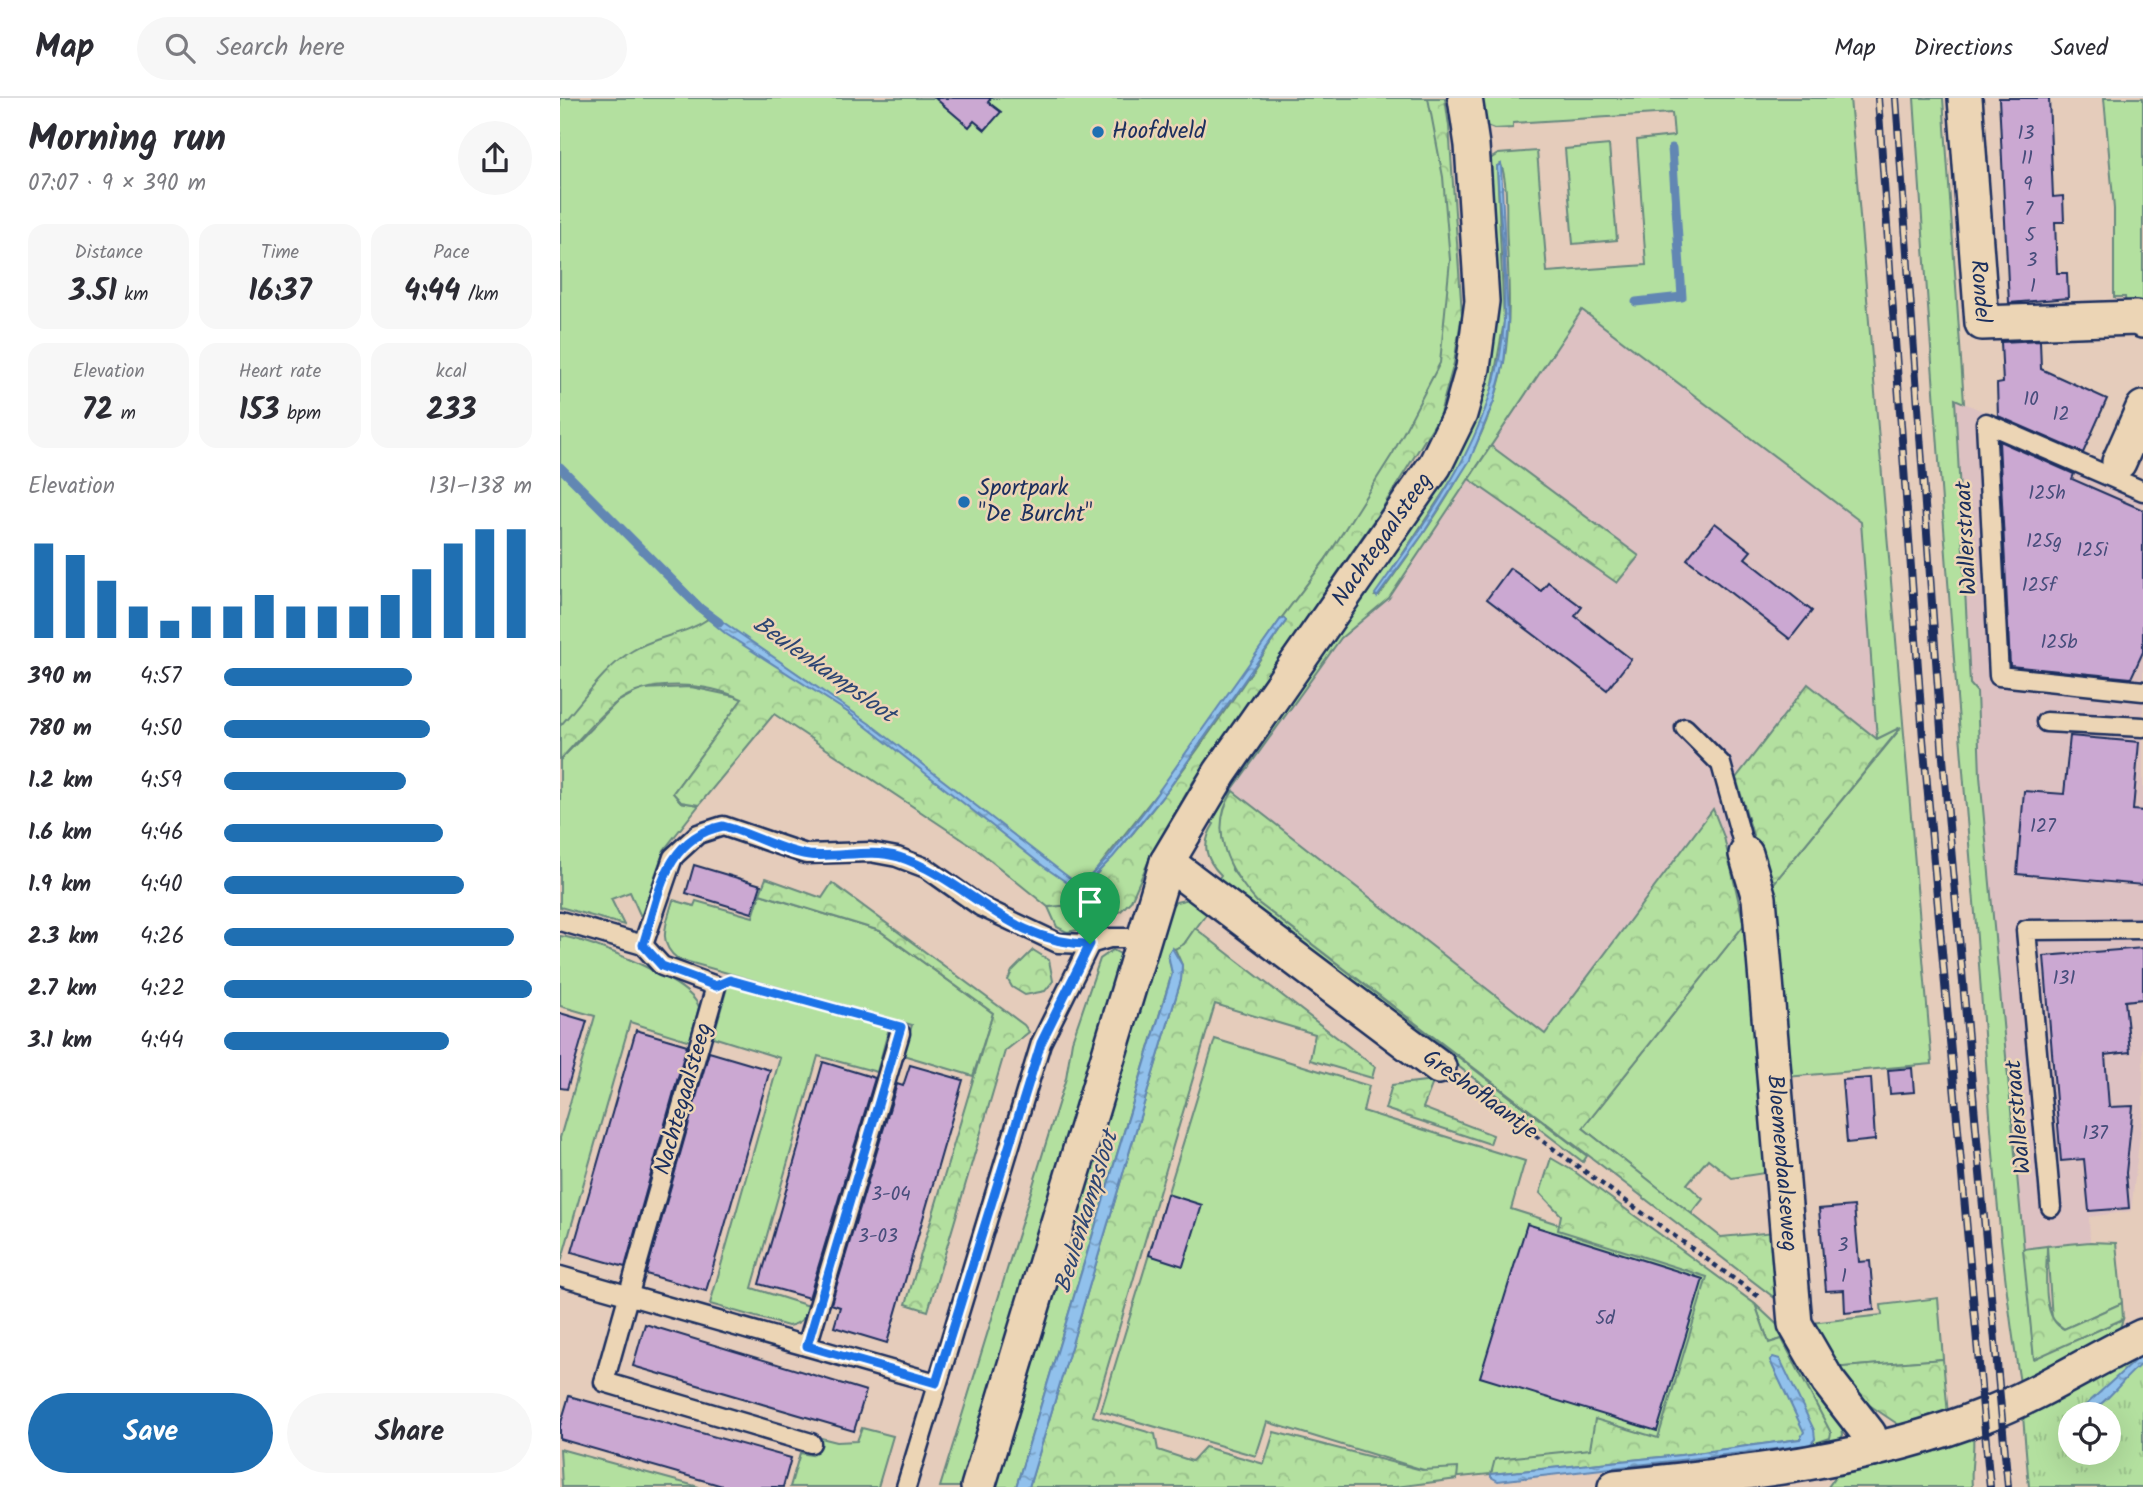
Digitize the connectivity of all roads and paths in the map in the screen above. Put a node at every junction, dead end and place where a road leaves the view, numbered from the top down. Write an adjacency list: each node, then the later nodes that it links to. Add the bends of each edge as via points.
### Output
1 (1465, 98): 12 (street, Nachtegaalsteeg, via 1482,301 1473,368 1460,414 1427,477 1220,773)
2 (1965, 98): 3 (street, Rondel, via 1982,323)
3 (2143, 321)
4 (2143, 408): 5 (street)
5 (2119, 462)
6 (2143, 491): 7 (lane, Wallerstraat, via 1986,423 1999,676)
7 (2143, 691)
8 (2046, 722): 10 (lane)
9 (1685, 727): 11 (lane, via 1721,764)
10 (2143, 727)
11 (1746, 854): 24 (street, Bloemendaalseweg, via 1759,898)
12 (1167, 862): 15 (street, Nachtegaalsteeg); 20 (street, Greshoflaantje)
13 (560, 921): 17 (lane)
14 (2143, 929): 21 (lane, Wallerstraat, via 2026,930)
15 (1143, 938): 16 (lane, via 1110,938); 32 (street, Nachtegaalsteeg)
16 (1090, 944): 17 (lane, via 1058,943 1041,937 980,906 926,868 897,857 870,852 806,854 723,826 698,834 673,857); 27 (lane, via 1041,1043)
17 (643, 945): 18 (lane, via 662,966)
18 (716, 986): 19 (path, via 730,980 901,1027); 23 (lane, Nachtegaalsteeg)
19 (900, 1033): 26 (lane)
20 (1439, 1067): 24 (path, Greshoflaantje)
21 (2051, 1207)
22 (560, 1276): 23 (lane)
23 (628, 1296): 26 (lane); 28 (lane, Nachtegaalsteeg, via 604,1382)
24 (1796, 1324): 29 (street, Bloemendaalseweg, via 1828,1381 1869,1434)
25 (2143, 1336): 29 (street, via 1992,1412)
26 (807, 1346): 27 (lane)
27 (936, 1383): 31 (lane)
28 (811, 1443)
29 (1873, 1450): 30 (street)
30 (1805, 1476): 33 (street)
31 (906, 1487)
32 (978, 1487)
33 (1615, 1487)

